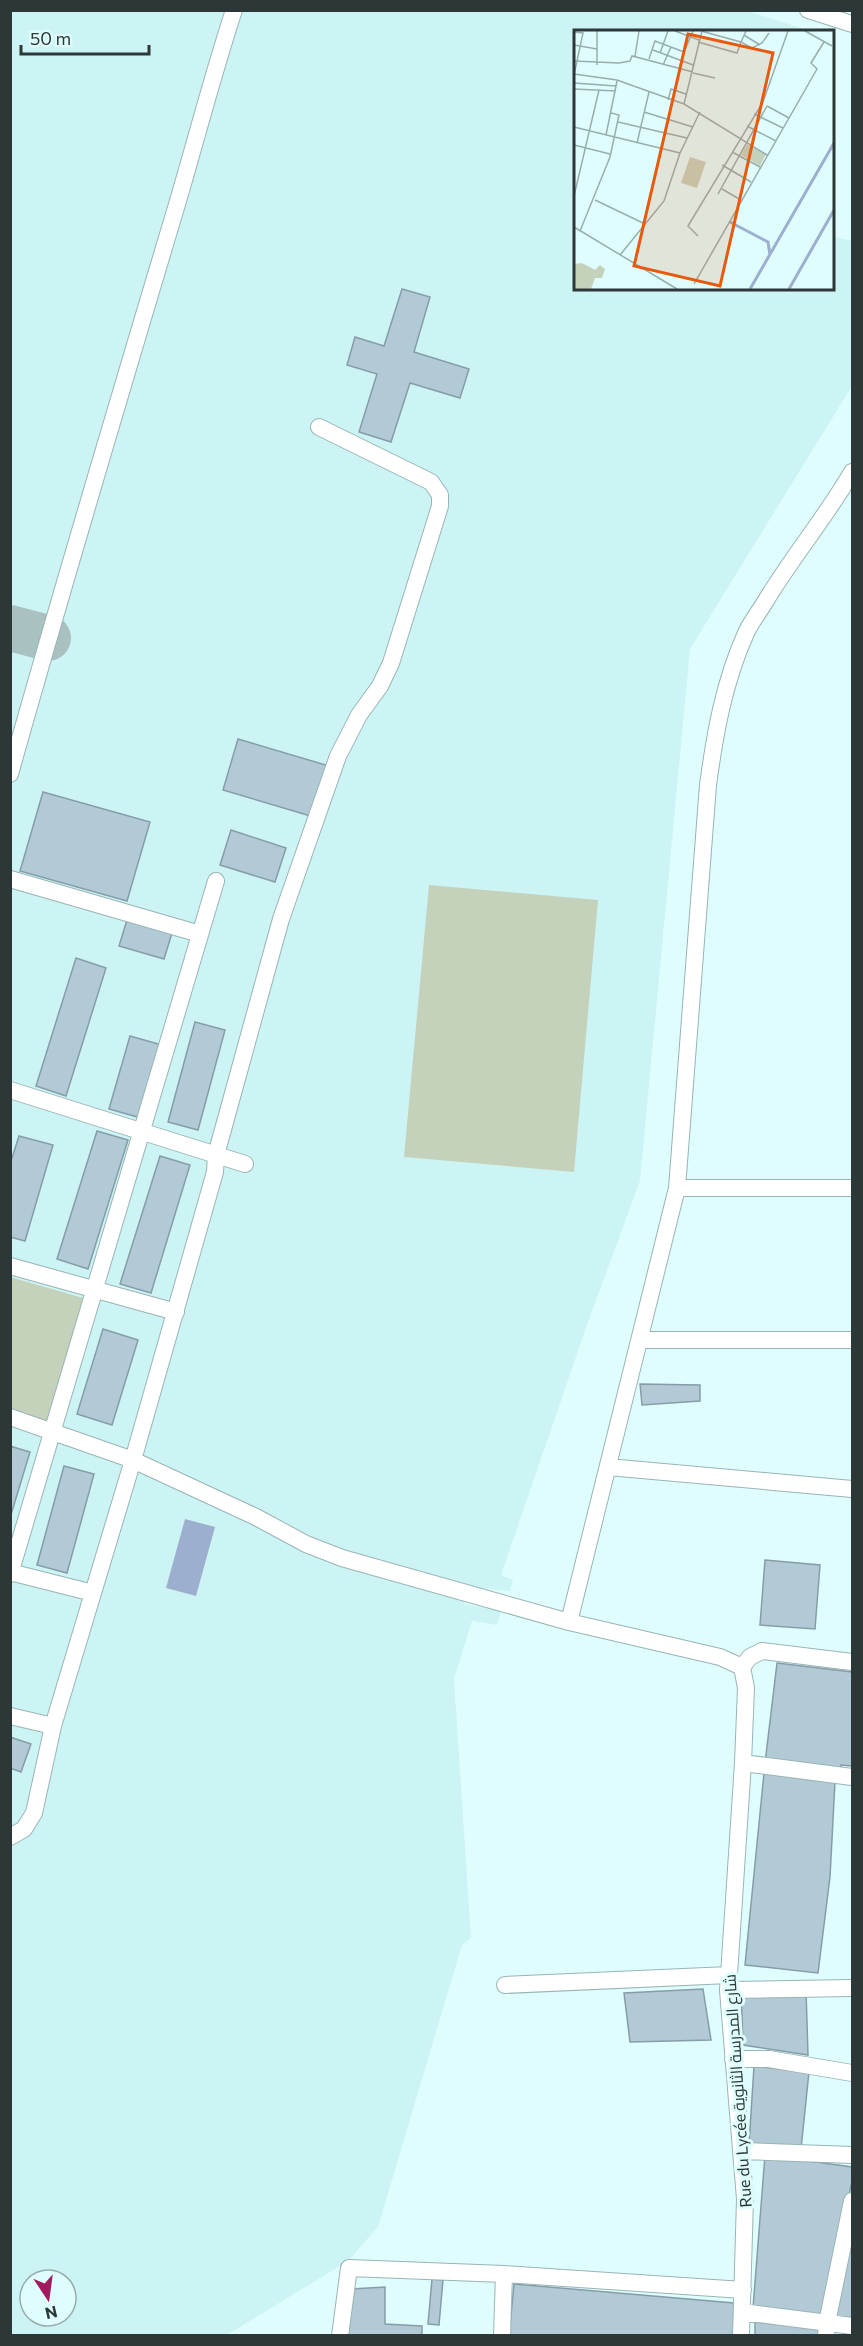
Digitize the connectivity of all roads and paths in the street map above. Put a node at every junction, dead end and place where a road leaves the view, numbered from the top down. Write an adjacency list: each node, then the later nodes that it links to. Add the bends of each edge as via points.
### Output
1 (234, 10): 6 (street)
2 (808, 10): 3 (street)
3 (852, 24)
4 (319, 427): 12 (street, via 431,482 440,500 391,663 338,756 281,919)
5 (852, 472): 14 (street, via 747,632 725,691 708,785)
6 (10, 774)
7 (10, 879): 9 (street)
8 (216, 881): 9 (street)
9 (200, 934): 11 (street)
10 (10, 1090): 11 (street)
11 (142, 1131): 12 (street); 17 (street)
12 (216, 1155): 13 (street); 18 (street, via 215,1172)
13 (245, 1164)
14 (677, 1188): 15 (street); 19 (street)
15 (852, 1188)
16 (10, 1266): 17 (street)
17 (94, 1290): 18 (street); 22 (street)
18 (176, 1312): 23 (street)
19 (639, 1340): 20 (street); 24 (street)
20 (852, 1340)
21 (10, 1417): 22 (street)
22 (52, 1431): 23 (street); 26 (street)
23 (133, 1460): 27 (street); 28 (street, via 342,1558)
24 (608, 1467): 25 (street); 28 (street)
25 (852, 1489)
26 (11, 1573): 27 (street)
27 (93, 1593): 32 (street)
28 (569, 1622): 30 (street, via 720,1657)
29 (852, 1662): 30 (street, via 762,1651)
30 (742, 1667): 33 (street, Rue du Lycée شارع المدرسة الثانوية, via 746,1688)
31 (10, 1716): 32 (street)
32 (53, 1726): 35 (street, via 33,1818)
33 (743, 1763): 34 (street); 36 (street, Rue du Lycée شارع المدرسة الثانوية)
34 (852, 1777)
35 (10, 1837)
36 (728, 1982): 37 (street); 38 (street); 39 (street, Rue du Lycée شارع المدرسة الثانوية)
37 (505, 1985)
38 (852, 1988)
39 (733, 2059): 40 (street, via 769,2059); 41 (street, Rue du Lycée شارع المدرسة الثانوية)
40 (852, 2073)
41 (741, 2151): 42 (street); 45 (street, Rue du Lycée شارع المدرسة الثانوية, via 745,2199)
42 (852, 2154)
43 (852, 2201): 48 (street)
44 (504, 2274): 45 (street); 49 (street, via 349,2268); 50 (street)
45 (743, 2290): 46 (street, Rue du Lycée شارع المدرسة الثانوية)
46 (742, 2312): 48 (street); 51 (street, Rue du Lycée شارع المدرسة الثانوية)
47 (852, 2326): 48 (street)
48 (826, 2329)
49 (340, 2336)
50 (501, 2336)
51 (741, 2336)

